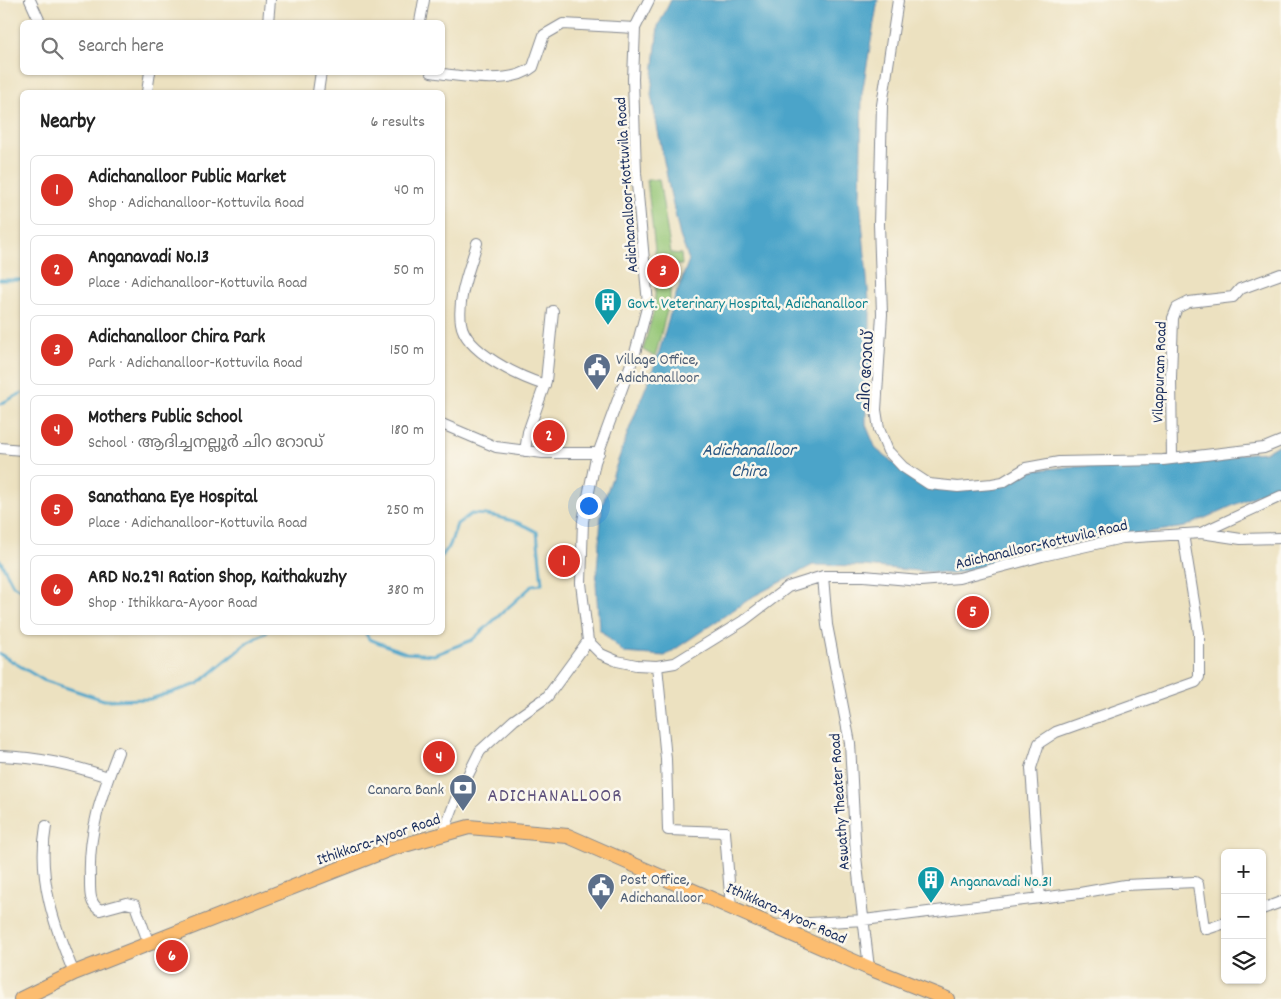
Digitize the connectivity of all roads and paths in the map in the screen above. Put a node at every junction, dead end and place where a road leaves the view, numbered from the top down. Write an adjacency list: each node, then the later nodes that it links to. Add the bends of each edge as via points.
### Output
1 (30, 0): 6 (street)
2 (270, 0): 7 (street)
3 (424, 0): 8 (street)
4 (649, 0): 9 (street)
5 (898, 0): 25 (street, ചിറ റോഡ്, via 882,105 879,224 882,314 876,410 885,447 920,480 958,487 1003,482 1026,468 1059,462)
6 (39, 20)
7 (268, 20)
8 (420, 20)
9 (635, 28): 10 (street, via 563,24 544,35 533,67 516,77); 24 (street, Adichanalloor-Kottuvila Road, via 636,173 648,304 636,353)
10 (445, 74)
11 (150, 75): 13 (street)
12 (321, 75): 14 (street)
13 (147, 90)
14 (318, 90)
15 (477, 243): 18 (street, via 461,303 461,325 486,356 517,376)
16 (1281, 274): 25 (street, Vilappuram Road, via 1240,289 1233,297 1189,302 1177,308 1173,328)
17 (553, 311): 18 (street)
18 (545, 385): 23 (street, via 528,432)
19 (445, 425): 23 (street, via 496,447)
20 (1281, 441): 25 (street, ചിറ റോഡ്, via 1264,448)
21 (0, 448): 22 (street)
22 (20, 450)
23 (525, 451): 24 (street)
24 (599, 453): 31 (street, Adichanalloor-Kottuvila Road, via 582,521 581,583)
25 (1172, 459)
26 (1281, 496): 27 (street)
27 (1201, 533): 28 (street, Adichanalloor-Kottuvila Road); 29 (street, Adichanalloor-Kottuvila Road, via 1241,539)
28 (1183, 534): 30 (street, Adichanalloor-Kottuvila Road, via 1122,538 959,578 920,581); 38 (street, via 1199,633 1199,677 1196,682 1056,732 1039,743 1031,768)
29 (1281, 538)
30 (823, 576): 32 (street, Adichanalloor-Kottuvila Road, via 788,587 743,622 686,657); 42 (street, Aswathy Theater Road, via 830,641 850,743 856,857)
31 (588, 641): 32 (street, Adichanalloor-Kottuvila Road, via 600,654 617,661); 37 (street, via 547,697 495,735 480,751)
32 (657, 666): 40 (street, via 666,759 668,830 725,832)
33 (118, 752): 35 (street)
34 (0, 756): 35 (street, via 33,757 74,765)
35 (108, 777): 45 (street, via 91,830 92,901 100,910 126,903 135,905)
36 (46, 826): 47 (street, via 44,877 51,909)
37 (443, 834): 40 (main road, Ithikkara-Ayoor Road, via 469,827 568,836); 45 (main road, Ithikkara-Ayoor Road, via 390,849)
38 (1040, 898): 42 (street); 43 (street, via 1124,884 1196,882 1204,928)
39 (1281, 902): 41 (street)
40 (731, 907): 44 (main road, Ithikkara-Ayoor Road)
41 (1266, 908)
42 (864, 920): 44 (street); 46 (street, Aswathy Theater Road)
43 (1221, 924)
44 (773, 925): 46 (main road, Ithikkara-Ayoor Road)
45 (149, 944): 47 (main road, Ithikkara-Ayoor Road)
46 (869, 968): 49 (main road, Ithikkara-Ayoor Road)
47 (74, 973): 48 (main road, Ithikkara-Ayoor Road)
48 (21, 999)
49 (946, 999)

